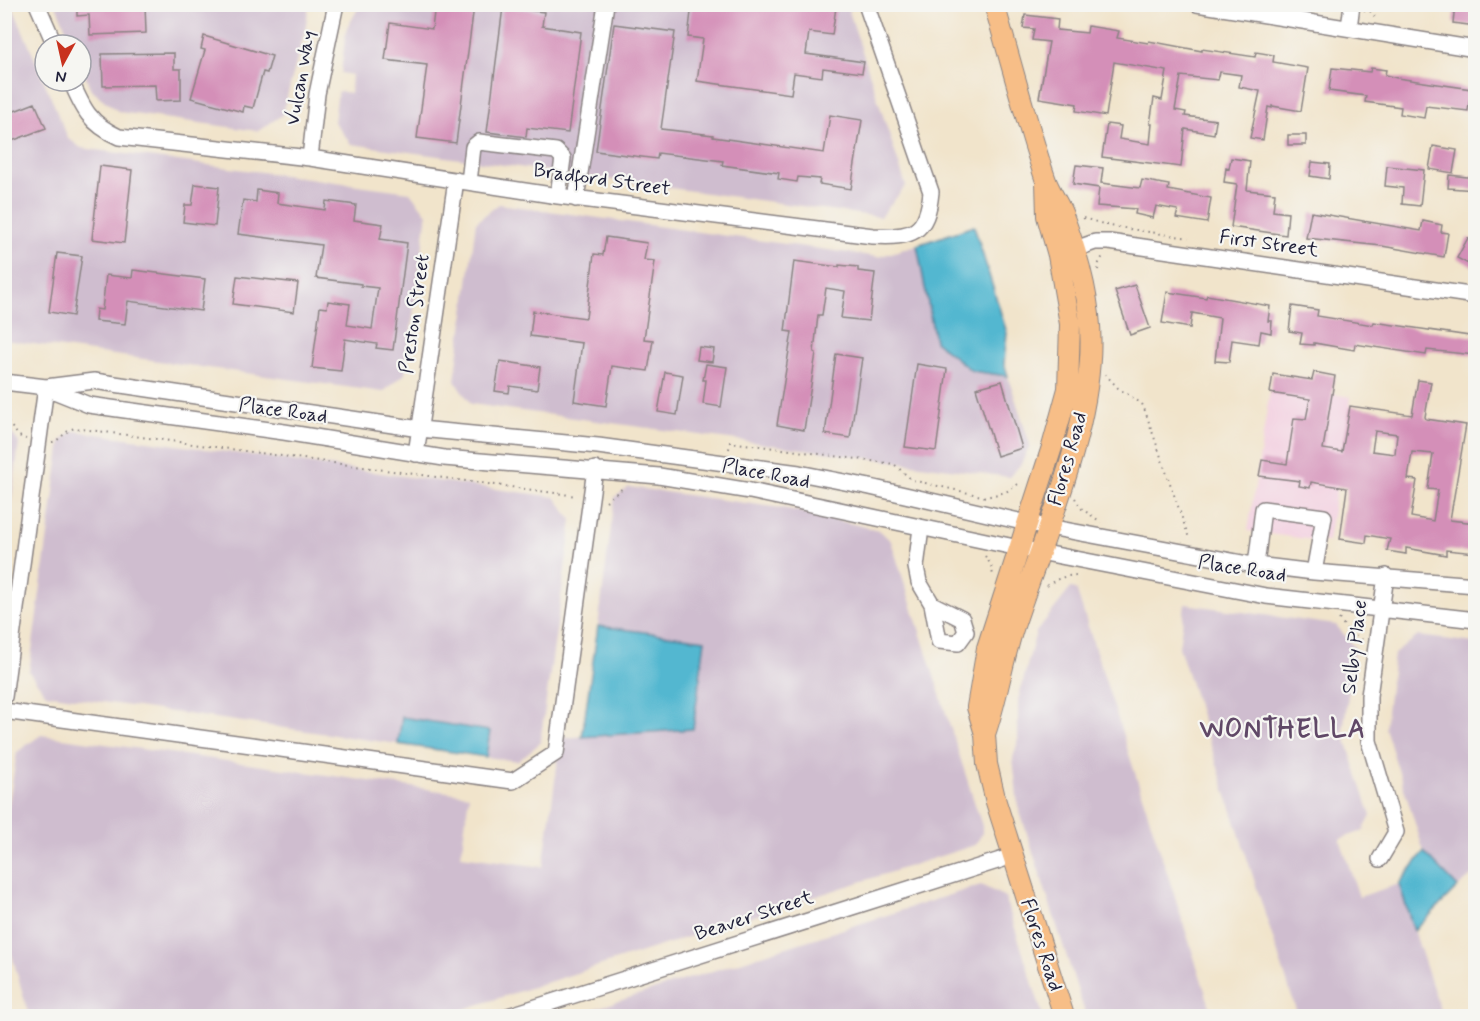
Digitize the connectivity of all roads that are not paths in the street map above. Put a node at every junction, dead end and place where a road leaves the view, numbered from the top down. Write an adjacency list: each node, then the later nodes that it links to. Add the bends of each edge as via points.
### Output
1 (37, 4): 9 (street)
2 (336, 4): 12 (street, Vulcan Way, via 317,94)
3 (606, 4): 15 (street)
4 (866, 4): 15 (street, Bradford Street, via 931,192 929,209 915,232 899,237 873,236)
5 (994, 4): 16 (main road, Flores Road, via 1046,181 1062,212)
6 (1197, 4): 8 (street)
7 (1352, 4): 8 (street)
8 (1348, 28): 10 (street)
9 (50, 33)
10 (1476, 49)
11 (77, 93): 12 (street, Bradford Street, via 92,121 119,137)
12 (310, 158): 13 (street, Bradford Street)
13 (462, 181): 14 (street, Bradford Street); 14 (street, Preston Street, via 473,147 479,142 556,151 562,158); 20 (street, Preston Street)
14 (558, 196): 15 (street, Bradford Street)
15 (576, 199)
16 (1066, 252): 17 (street, First Street, via 1095,242 1109,242); 23 (main road, Flores Road, via 1068,389); 24 (main road, Flores Road, via 1085,285 1090,318 1088,380 1076,440)
17 (1476, 296)
18 (4, 382): 19 (street, Place Road)
19 (46, 387): 20 (street, Place Road, via 94,381); 21 (street, Place Road, via 89,405); 34 (street)
20 (420, 429): 21 (street, Preston Street); 23 (street, Place Road, via 598,446 799,474)
21 (416, 454): 22 (street, Place Road)
22 (595, 469): 25 (street, Place Road, via 741,490); 36 (street, via 556,753 513,781)
23 (1028, 523): 24 (street, Place Road); 26 (main road, Flores Road)
24 (1048, 527): 26 (main road, Flores Road); 27 (street, Place Road)
25 (921, 528): 26 (street, Place Road); 31 (street, via 916,567 919,582)
26 (1029, 550): 32 (street, Place Road, via 1266,596); 37 (main road, Flores Road, via 990,638 977,706 996,802)
27 (1256, 565): 28 (street, Place Road); 28 (street, via 1263,509 1324,517)
28 (1314, 572): 29 (street, Place Road)
29 (1386, 576): 30 (street, Place Road); 32 (street, Selby Place)
30 (1476, 585)
31 (932, 604)
32 (1381, 608): 33 (street, Place Road); 38 (street, Selby Place, via 1369,696 1369,741 1396,832)
33 (1476, 620)
34 (7, 659): 35 (street)
35 (4, 697)
36 (4, 711)
37 (1013, 856): 39 (street, Beaver Street); 40 (main road, Flores Road)
38 (1380, 859)
39 (508, 1017)
40 (1064, 1017)

